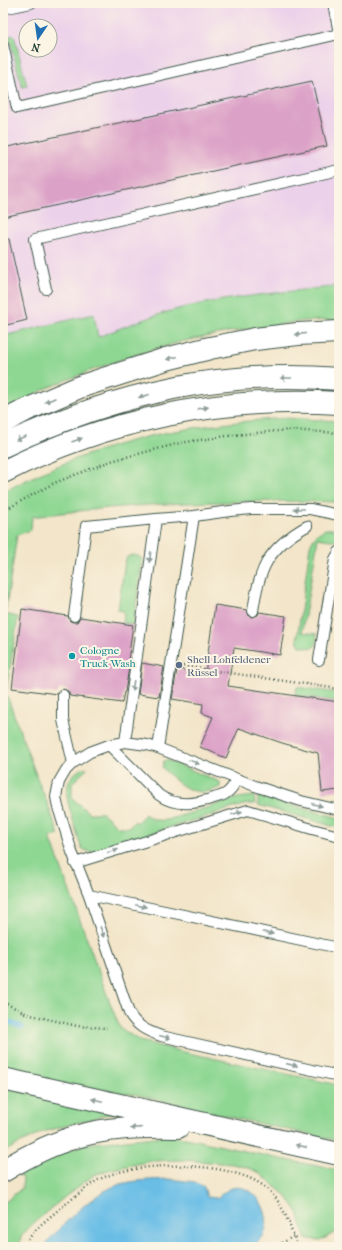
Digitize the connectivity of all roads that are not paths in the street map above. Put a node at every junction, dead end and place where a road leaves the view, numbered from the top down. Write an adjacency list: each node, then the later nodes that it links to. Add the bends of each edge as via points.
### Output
1 (31, 3): 3 (lane)
2 (333, 3): 4 (lane)
3 (3, 9)
4 (339, 34): 6 (lane, via 17,108)
5 (3, 45): 6 (lane)
6 (5, 59)
7 (339, 170): 8 (lane, via 35,239)
8 (46, 289)
9 (339, 332): 12 (highway, one-way to 12, via 255,339 210,348 82,386)
10 (339, 379): 13 (highway, one-way to 13, via 256,379 179,387 99,408)
11 (339, 403): 14 (highway, one-way to 11, via 36,456 110,428 160,416 244,403)
12 (3, 422)
13 (3, 446)
14 (3, 472)
15 (339, 515): 16 (lane, one-way to 16, via 310,509 251,509)
16 (194, 516): 17 (lane); 26 (lane)
17 (156, 519): 21 (lane, via 86,526); 24 (lane, one-way to 24)
18 (307, 526): 20 (lane, via 280,544 264,565)
19 (339, 552): 22 (lane, via 335,559)
20 (253, 611)
21 (74, 616)
22 (319, 660)
23 (63, 695): 27 (lane, via 63,720)
24 (125, 742): 25 (lane); 26 (lane)
25 (109, 745): 27 (lane, via 90,752); 28 (lane, via 159,795 170,801 199,803 212,799 225,794)
26 (158, 748): 28 (lane, one-way to 28)
27 (73, 763): 31 (lane, via 62,776 56,797)
28 (237, 779): 29 (lane, one-way to 29, via 295,799)
29 (338, 809)
30 (339, 836): 31 (lane, one-way to 30, via 248,810)
31 (75, 863): 32 (lane)
32 (89, 895): 33 (lane, one-way to 33); 34 (lane, one-way to 34, via 129,1013 145,1030 160,1036)
33 (339, 948)
34 (339, 1076)
35 (3, 1079): 36 (highway, one-way to 35)
36 (217, 1127): 37 (highway, one-way to 36); 38 (highway, one-way to 38, via 157,1126 107,1130 63,1141)
37 (339, 1154)
38 (3, 1171)

